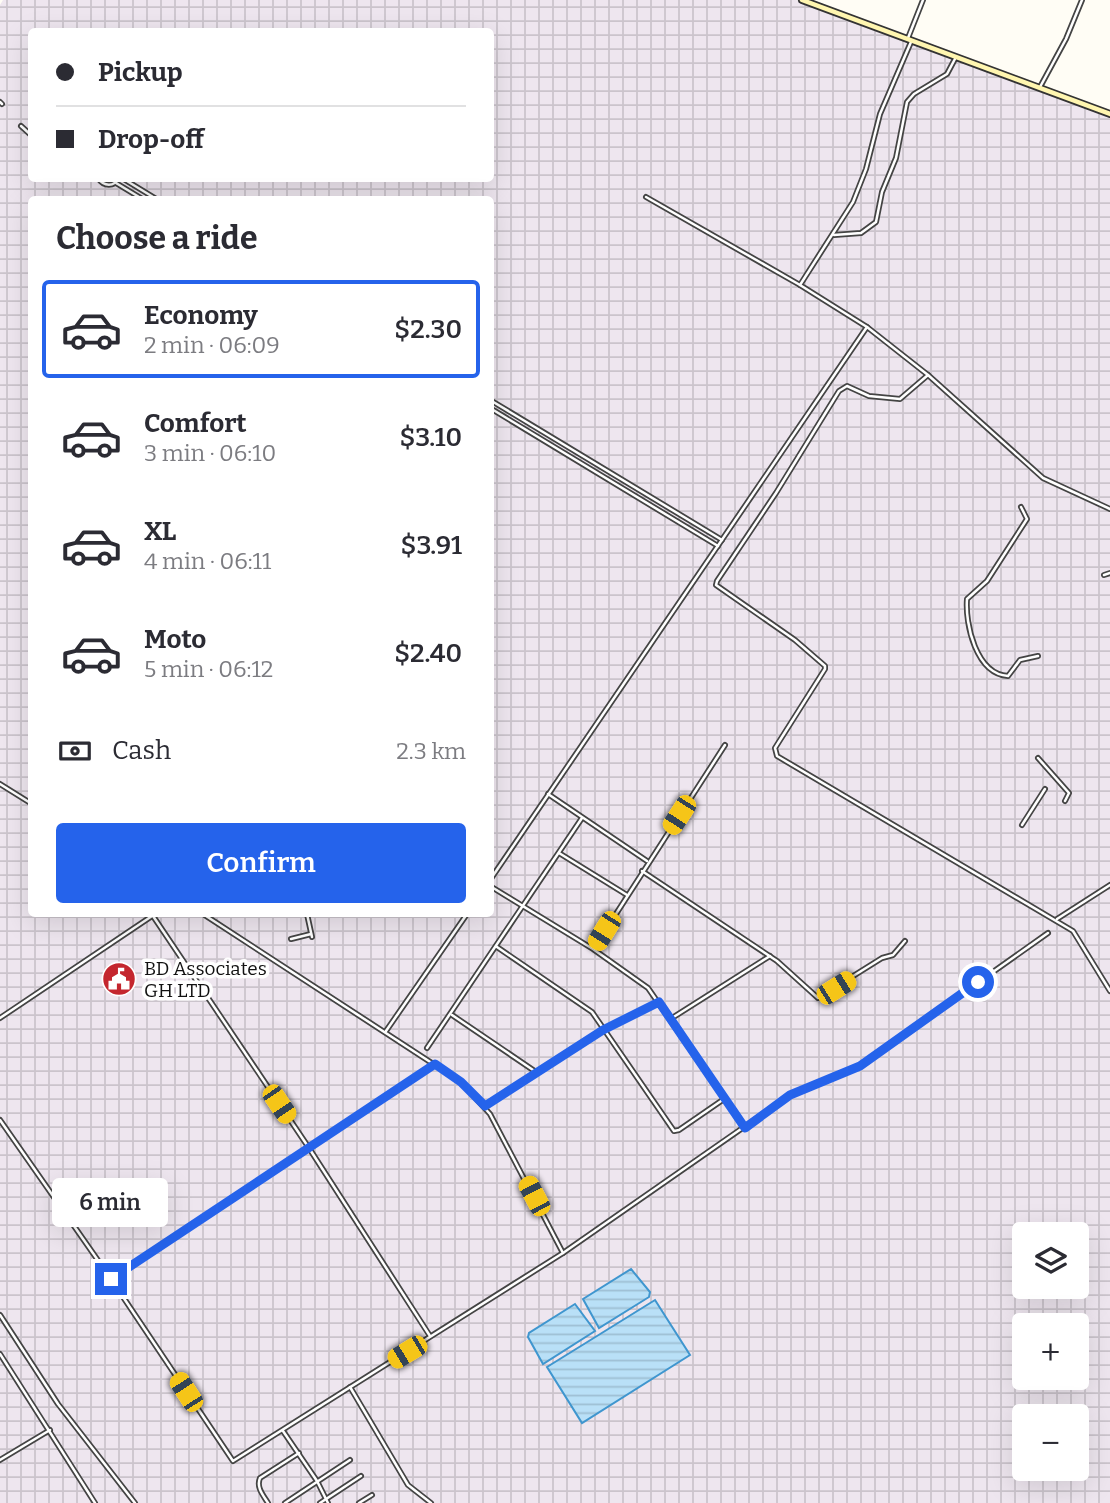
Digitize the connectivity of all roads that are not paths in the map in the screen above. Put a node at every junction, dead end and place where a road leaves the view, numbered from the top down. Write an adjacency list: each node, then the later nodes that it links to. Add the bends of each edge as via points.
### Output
1 (802, 0): 4 (main road)
2 (923, 0): 4 (street)
3 (1082, 0): 6 (street)
4 (910, 39): 5 (main road); 14 (street, via 880,114 858,192)
5 (956, 57): 6 (main road); 14 (street, via 947,74 907,102 876,222 861,233)
6 (1040, 87): 7 (main road)
7 (1110, 114)
8 (102, 182): 10 (street)
9 (128, 182): 12 (street)
10 (116, 183): 11 (street)
11 (137, 196)
12 (152, 196)
13 (646, 197): 15 (street)
14 (834, 235): 15 (street)
15 (800, 285): 16 (street)
16 (867, 327): 17 (street); 22 (street)
17 (928, 375): 21 (street, via 1043,478); 50 (street, via 900,399 842,388 716,585 825,666 775,748 777,756)
18 (494, 402): 22 (street)
19 (494, 410): 23 (street)
20 (1021, 507): 26 (street, via 1027,519 987,581 967,598 968,627 982,661 994,673 1007,676 1020,660)
21 (1110, 509)
22 (722, 540): 23 (street)
23 (718, 546): 31 (street)
24 (1110, 573): 25 (street)
25 (1104, 575)
26 (1038, 656)
27 (725, 745): 37 (street)
28 (1038, 758): 32 (street, via 1069,793)
29 (0, 784): 33 (street)
30 (1045, 789): 35 (street)
31 (548, 794): 34 (street); 39 (street)
32 (1065, 801)
33 (28, 802)
34 (582, 818): 36 (street); 37 (street)
35 (1022, 825)
36 (559, 853): 42 (street); 43 (street)
37 (648, 862): 38 (street)
38 (642, 871): 42 (street); 56 (street)
39 (494, 874)
40 (1110, 885): 50 (street)
41 (494, 888): 43 (street)
42 (627, 895): 55 (street)
43 (524, 905): 54 (street); 55 (street)
44 (151, 917): 60 (street)
45 (155, 917): 71 (street)
46 (208, 917): 49 (street)
47 (308, 917): 52 (street, via 312,936)
48 (465, 917): 63 (street)
49 (212, 919): 63 (street)
50 (1057, 919): 57 (street, via 1078,936)
51 (1048, 933): 70 (street, via 860,1066 790,1095)
52 (291, 939)
53 (905, 941): 56 (street, via 893,955 818,998)
54 (497, 947): 59 (street); 62 (street, via 576,999 592,1012)
55 (593, 949): 58 (street, via 648,988)
56 (770, 956): 61 (street)
57 (1110, 992)
58 (659, 1002): 61 (street); 62 (street)
59 (452, 1014): 64 (street); 66 (street)
60 (0, 1018)
61 (671, 1019): 67 (street)
62 (603, 1030): 66 (street); 67 (street, via 674,1131)
63 (386, 1031): 65 (street)
64 (427, 1048)
65 (435, 1064): 68 (street); 71 (street)
66 (536, 1072): 68 (street)
67 (724, 1099): 70 (street)
68 (485, 1106): 72 (street)
69 (0, 1121): 73 (street)
70 (745, 1128): 72 (street)
71 (309, 1148): 73 (street); 75 (street)
72 (563, 1252): 75 (street)
73 (111, 1279): 79 (street, via 231,1460)
74 (0, 1315): 88 (street, via 58,1405)
75 (431, 1337): 77 (street)
76 (0, 1354): 78 (street)
77 (350, 1387): 79 (street); 93 (street, via 408,1485)
78 (50, 1430): 81 (street); 87 (street)
79 (283, 1431): 80 (street)
80 (299, 1453): 84 (street); 89 (street, via 260,1478 259,1489)
81 (0, 1460)
82 (350, 1460): 84 (street)
83 (361, 1476): 86 (street)
84 (317, 1481): 86 (street); 90 (street)
85 (372, 1494): 92 (street)
86 (327, 1501): 91 (street)
87 (95, 1503)
88 (135, 1503)
89 (268, 1503)
90 (285, 1503)
91 (320, 1503)
92 (359, 1503)
93 (431, 1503)

